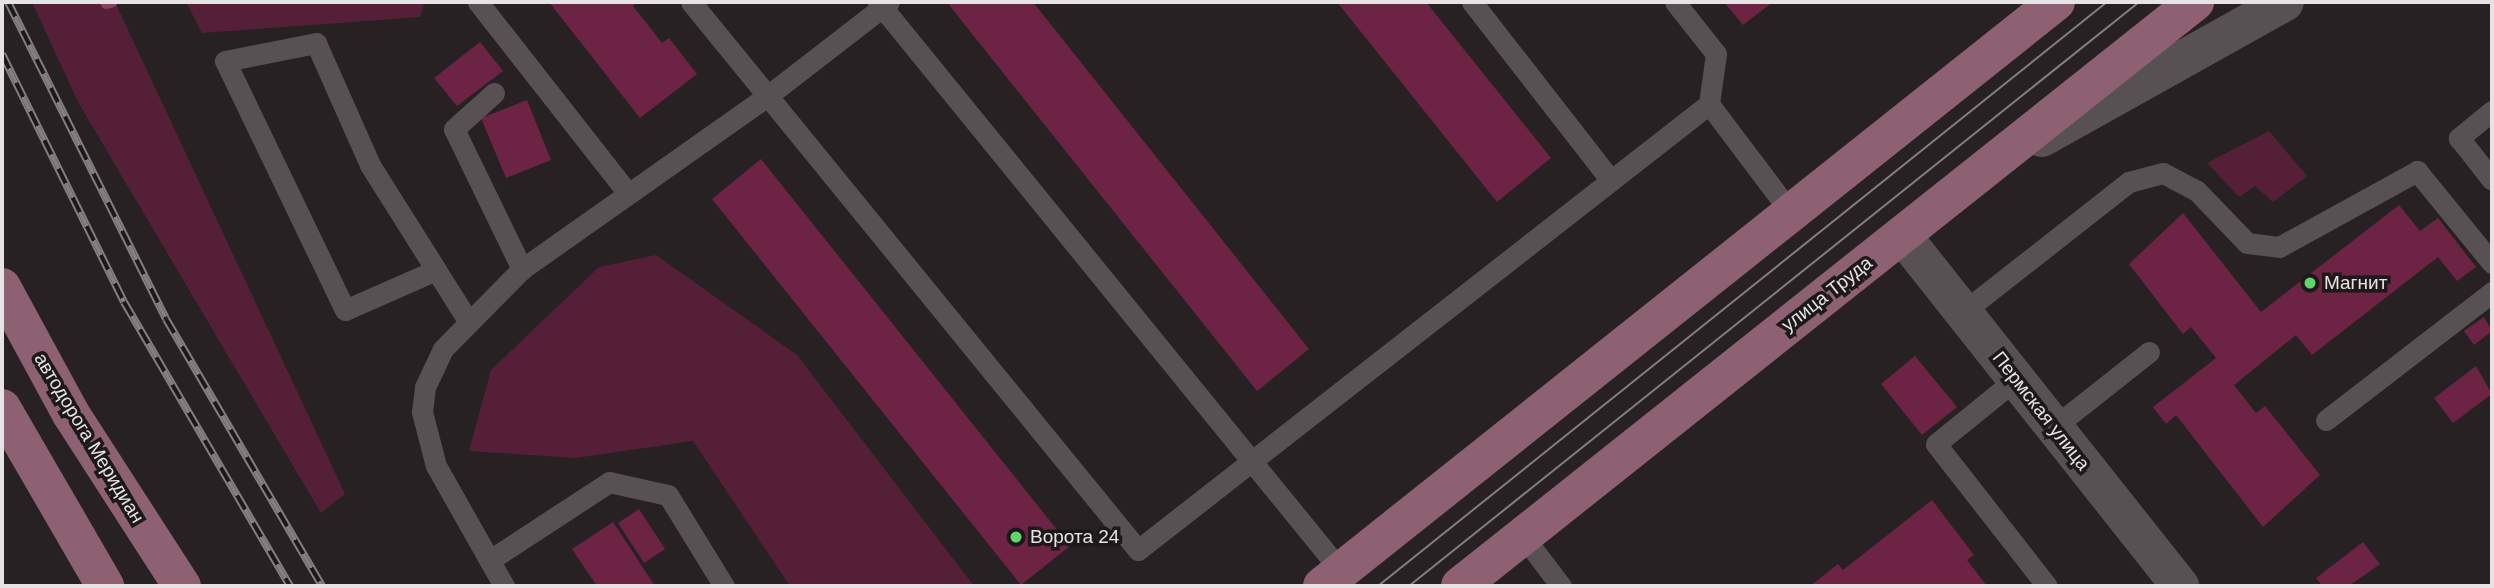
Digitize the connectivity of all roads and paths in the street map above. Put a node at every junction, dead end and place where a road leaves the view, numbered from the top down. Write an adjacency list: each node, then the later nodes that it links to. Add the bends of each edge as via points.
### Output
1 (478, 2): 16 (lane)
2 (691, 2): 10 (lane)
3 (1472, 2): 14 (lane)
4 (1675, 2): 11 (lane, via 1716,54)
5 (2195, 2): 13 (main road, улица Труда)
6 (2285, 2): 13 (street)
7 (883, 3): 10 (lane); 31 (lane)
8 (2041, 8): 17 (main road)
9 (494, 93): 20 (lane, via 454,129)
10 (770, 94): 16 (lane); 31 (lane, via 1138,550)
11 (1709, 104): 14 (lane); 17 (lane)
12 (2492, 111): 15 (lane, via 2459,138)
13 (1982, 171): 18 (main road, улица Труда)
14 (1610, 179): 31 (lane)
15 (2492, 180)
16 (626, 191): 20 (lane)
17 (1791, 213): 34 (main road)
18 (1902, 235): 24 (street, Пермская улица); 32 (main road, улица Труда)
19 (2492, 263): 24 (lane, via 2417,171 2279,247 2247,243 2197,191 2164,173 2129,182)
20 (522, 269): 25 (lane)
21 (436, 270): 21 (lane, via 345,310 225,61 316,43 370,165); 25 (lane)
22 (2, 288): 36 (main road, автодорога Меридиан, via 71,414)
23 (2492, 292): 29 (lane)
24 (1963, 312): 27 (street, Пермская улица)
25 (467, 319): 33 (lane, via 443,349 425,387 422,412 436,466)
26 (2149, 352): 30 (lane)
27 (2016, 379): 30 (street, Пермская улица); 41 (lane, via 1936,444)
28 (2, 408): 35 (main road)
29 (2326, 420)
30 (2054, 427): 42 (street, Пермская улица)
31 (1250, 463): 34 (lane)
32 (1523, 536): 39 (main road, улица Труда); 40 (lane)
33 (490, 560): 37 (lane); 38 (lane, via 608,482 668,495)
34 (1332, 579)
35 (105, 586)
36 (182, 586)
37 (505, 586)
38 (724, 586)
39 (1460, 586)
40 (1561, 586)
41 (2047, 586)
42 (2180, 586)

